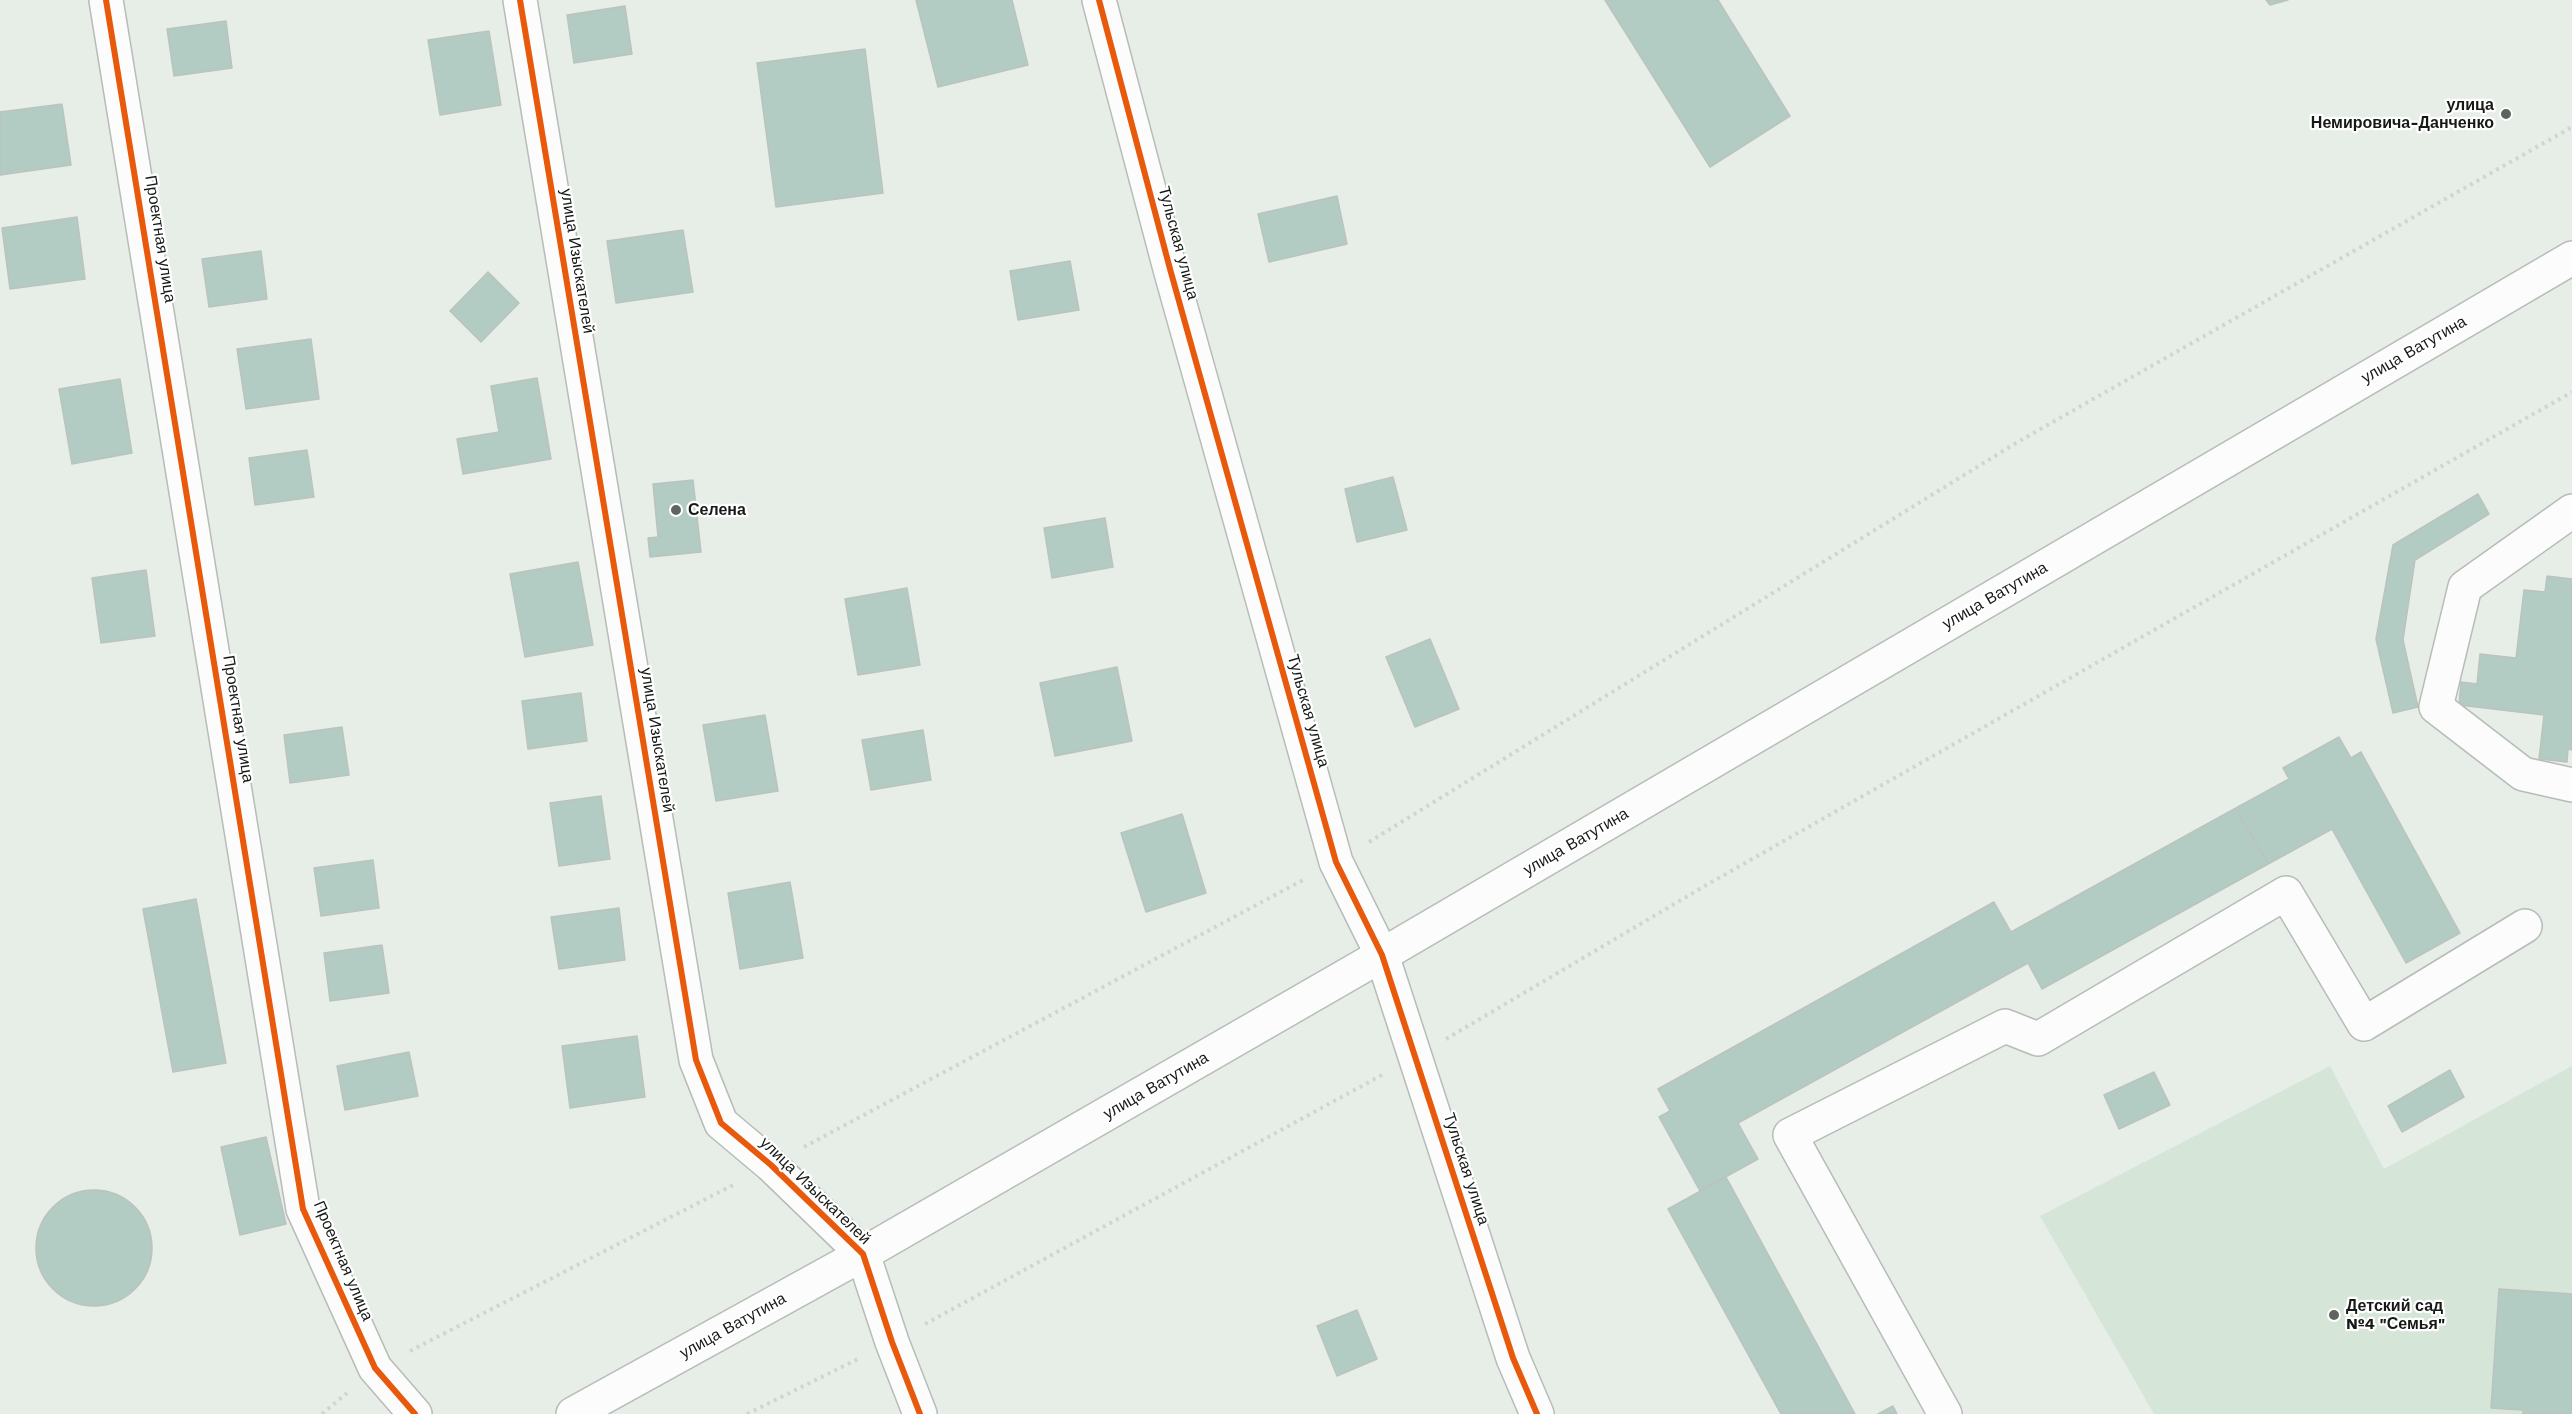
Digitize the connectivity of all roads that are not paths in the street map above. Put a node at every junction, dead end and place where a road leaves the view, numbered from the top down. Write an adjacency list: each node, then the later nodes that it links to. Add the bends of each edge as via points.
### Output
1 (106, 0): 10 (street, Проектная улица, via 303,1209 375,1368)
2 (520, 0): 9 (street, улица Изыскателей, via 696,1060 721,1122)
3 (1099, 0): 8 (street, Тульская улица, via 1336,862)
4 (2572, 258): 8 (street, улица Ватутина)
5 (2572, 511): 6 (street, via 2465,587 2436,707 2523,774)
6 (2572, 785)
7 (2525, 926): 14 (street, via 2364,1024 2286,893 2038,1040 2005,1026 1790,1135)
8 (1382, 955): 9 (street, улица Ватутина); 13 (street, Тульская улица, via 1514,1358)
9 (863, 1254): 11 (street, улица Ватутина); 12 (street, улица Изыскателей)
10 (415, 1414)
11 (573, 1414)
12 (920, 1414)
13 (1537, 1414)
14 (1945, 1414)

